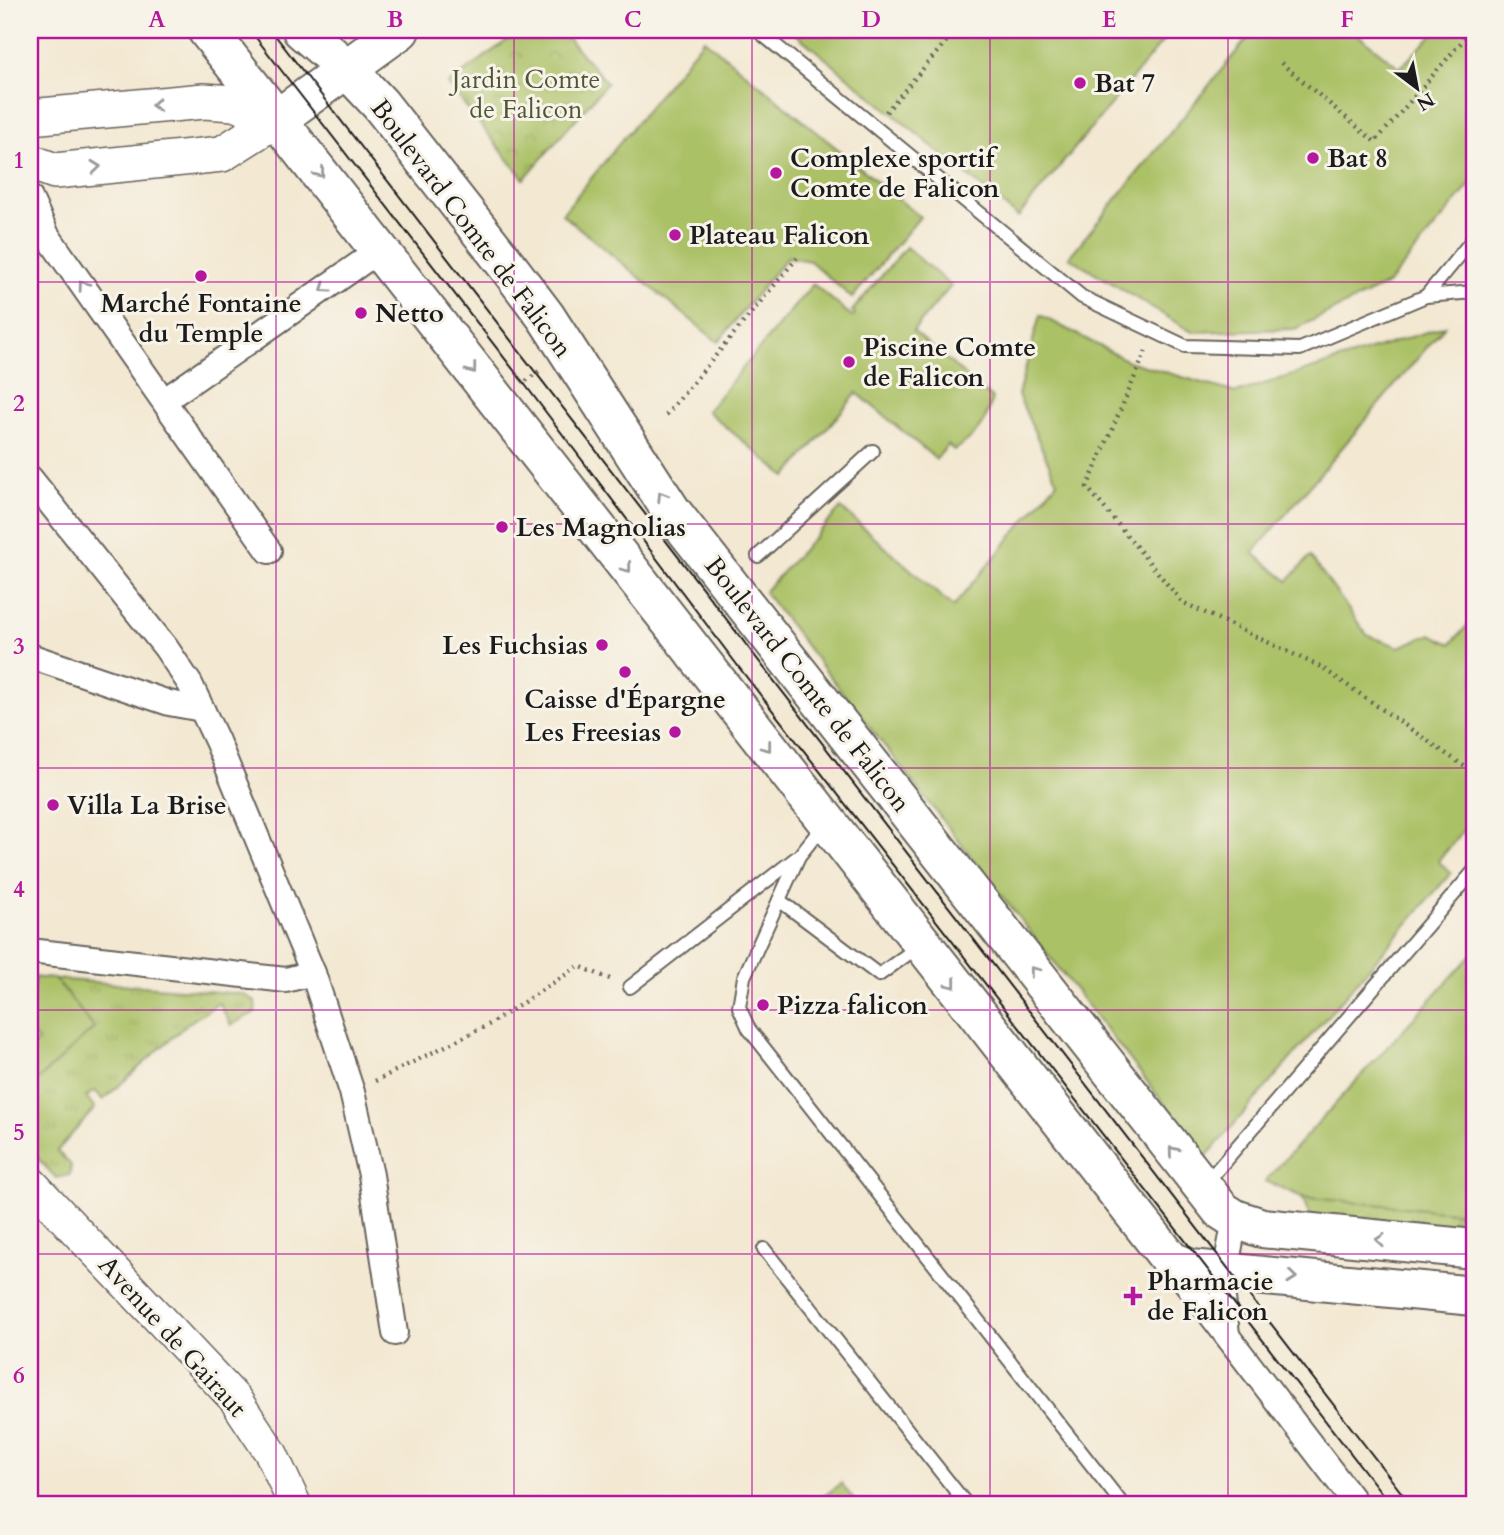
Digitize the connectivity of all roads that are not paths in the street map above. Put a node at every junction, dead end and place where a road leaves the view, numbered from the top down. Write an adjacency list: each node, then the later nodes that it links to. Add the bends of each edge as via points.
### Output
1 (302, 30): 5 (main road, Boulevard Comte de Falicon)
2 (400, 30): 5 (main road)
3 (757, 30): 14 (lane, via 1082,297 1185,346 1300,348)
4 (218, 44): 6 (main road, via 221,85); 7 (main road)
5 (347, 69): 7 (main road); 31 (main road, Boulevard Comte de Falicon, one-way to 5, via 672,512 509,268)
6 (204, 101): 7 (main road, via 234,103); 8 (main road, one-way to 8)
7 (277, 119): 9 (main road, one-way to 7, via 55,171 222,154); 12 (main road, one-way to 12)
8 (40, 120)
9 (30, 162)
10 (30, 198): 15 (street, one-way to 10, via 47,235)
11 (1474, 238): 14 (lane)
12 (381, 249): 15 (street, one-way to 15); 22 (main road, one-way to 22)
13 (1474, 292): 14 (lane)
14 (1426, 296)
15 (165, 400): 18 (street)
16 (873, 451): 19 (lane)
17 (30, 478): 21 (street, via 166,648)
18 (269, 551)
19 (758, 556)
20 (30, 656): 21 (street, via 169,703)
21 (202, 709): 28 (street)
22 (826, 823): 23 (lane); 26 (main road)
23 (799, 856): 25 (lane); 29 (lane)
24 (1474, 871): 31 (lane)
25 (779, 900): 26 (lane, via 878,975); 42 (lane, via 744,976 739,1007 749,1029)
26 (921, 945): 35 (main road, one-way to 35)
27 (30, 951): 28 (street, via 286,980)
28 (313, 973): 38 (street, via 352,1092 371,1175)
29 (630, 987)
30 (30, 1182): 40 (street, Avenue de Gairaut, via 235,1399 271,1453)
31 (1203, 1187): 32 (main road, Boulevard Comte de Falicon, via 1221,1210)
32 (1235, 1219): 34 (main road, one-way to 32, via 1272,1229); 36 (street)
33 (764, 1249): 41 (lane)
34 (1474, 1249)
35 (1171, 1261): 36 (main road, via 1191,1269); 39 (street)
36 (1224, 1271): 37 (main road, one-way to 37); 39 (street)
37 (1474, 1296)
38 (395, 1333)
39 (1227, 1335): 43 (street)
40 (295, 1505)
41 (967, 1505)
42 (1123, 1505)
43 (1357, 1505)

